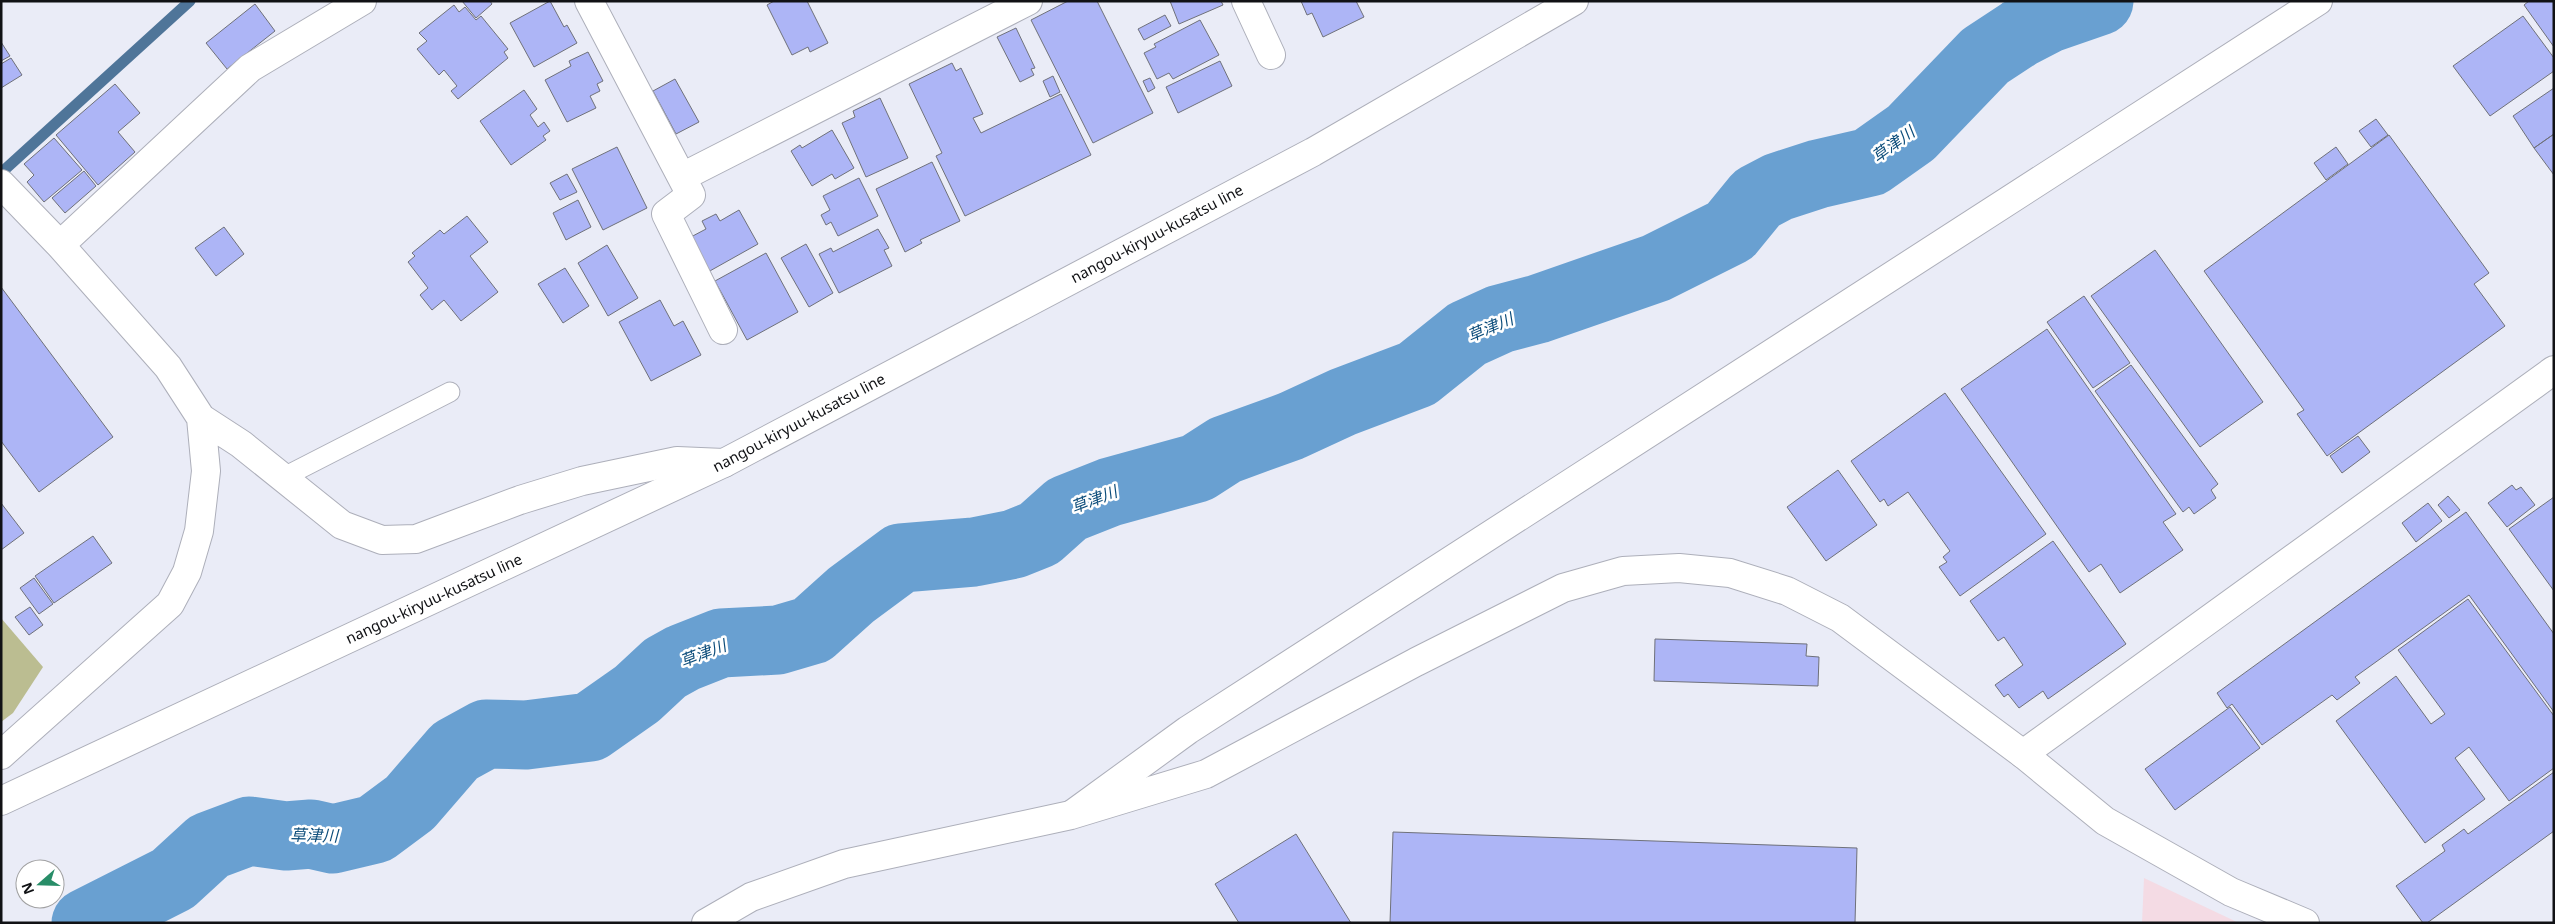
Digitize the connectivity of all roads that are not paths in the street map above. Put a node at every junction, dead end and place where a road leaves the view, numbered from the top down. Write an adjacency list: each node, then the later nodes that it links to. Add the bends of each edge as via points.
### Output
1 (362, 1): 10 (street, via 250,68)
2 (589, 1): 8 (street)
3 (1028, 1): 8 (street)
4 (1246, 1): 7 (street)
5 (1574, 1): 15 (street, nangou-kiryuu-kusatsu line, via 1314,152)
6 (2318, 1): 20 (street, via 1196,725)
7 (1271, 55)
8 (682, 177): 11 (street, via 691,194 666,214)
9 (1, 184): 10 (street)
10 (60, 245): 14 (street, via 168,367)
11 (723, 330)
12 (2554, 370): 17 (street)
13 (450, 392): 16 (lane)
14 (201, 418): 16 (street); 18 (street, via 206,471 199,532 187,572 170,604)
15 (724, 463): 16 (street, via 677,460 582,481 416,538 390,540 342,525); 19 (street, nangou-kiryuu-kusatsu line)
16 (284, 477)
17 (2023, 754): 20 (street, via 1840,618 1787,591 1730,573 1679,568 1623,571 1563,588 1206,774); 22 (street, via 2105,822 2231,892)
18 (1, 755)
19 (1, 801)
20 (1071, 815): 21 (street, via 844,864 751,897)
21 (706, 923)
22 (2305, 923)

